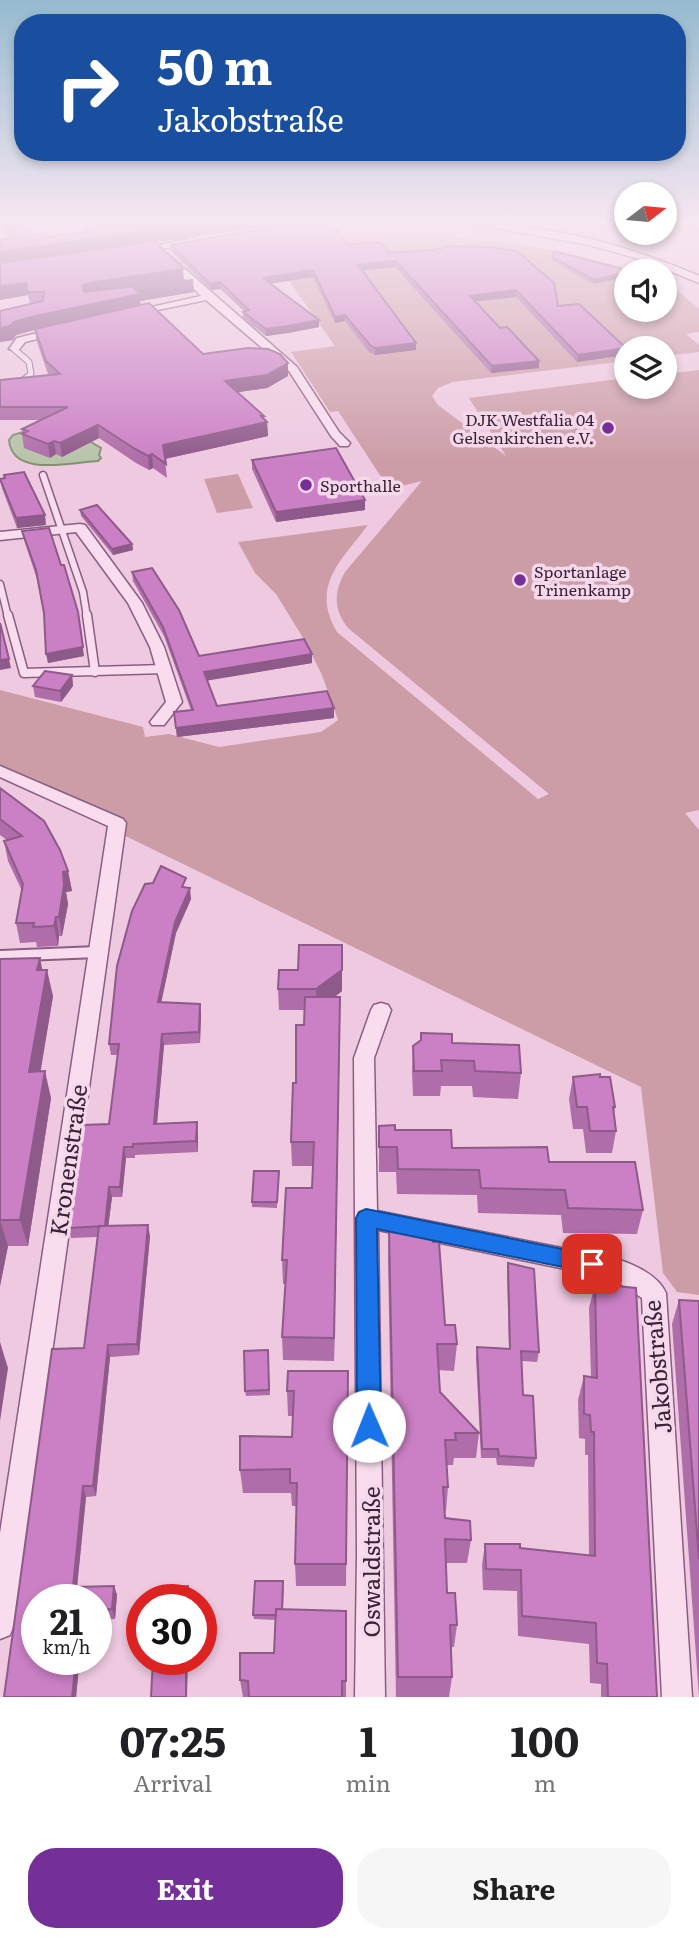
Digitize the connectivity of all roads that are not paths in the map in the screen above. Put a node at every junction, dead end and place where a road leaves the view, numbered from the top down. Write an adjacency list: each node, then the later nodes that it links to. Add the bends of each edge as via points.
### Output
1 (181, 303): 3 (street)
2 (216, 303): 7 (street, via 293,369)
3 (117, 318)
4 (64, 330): 5 (street, via 35,332)
5 (14, 348): 6 (lane, via 27,358 31,374)
6 (0, 387)
7 (344, 443)
8 (43, 475): 9 (lane)
9 (63, 528): 10 (street); 12 (street, via 80,528 109,564 135,603); 13 (lane, via 83,592)
10 (0, 536)
11 (0, 584): 13 (lane, via 20,670 29,674)
12 (165, 669): 13 (lane); 14 (street, via 174,702)
13 (95, 672)
14 (158, 722)
15 (0, 771): 16 (street, Kronenstraße, via 117,823)
16 (97, 953): 17 (lane); 20 (street, Kronenstraße)
17 (0, 956)
18 (381, 1010): 19 (street, Oswaldstraße, via 364,1058)
19 (366, 1218): 21 (street, Oswaldstraße); 22 (street, Jakobstraße, via 617,1269 654,1293)
20 (0, 1625)
21 (370, 1697)
22 (677, 1697)

